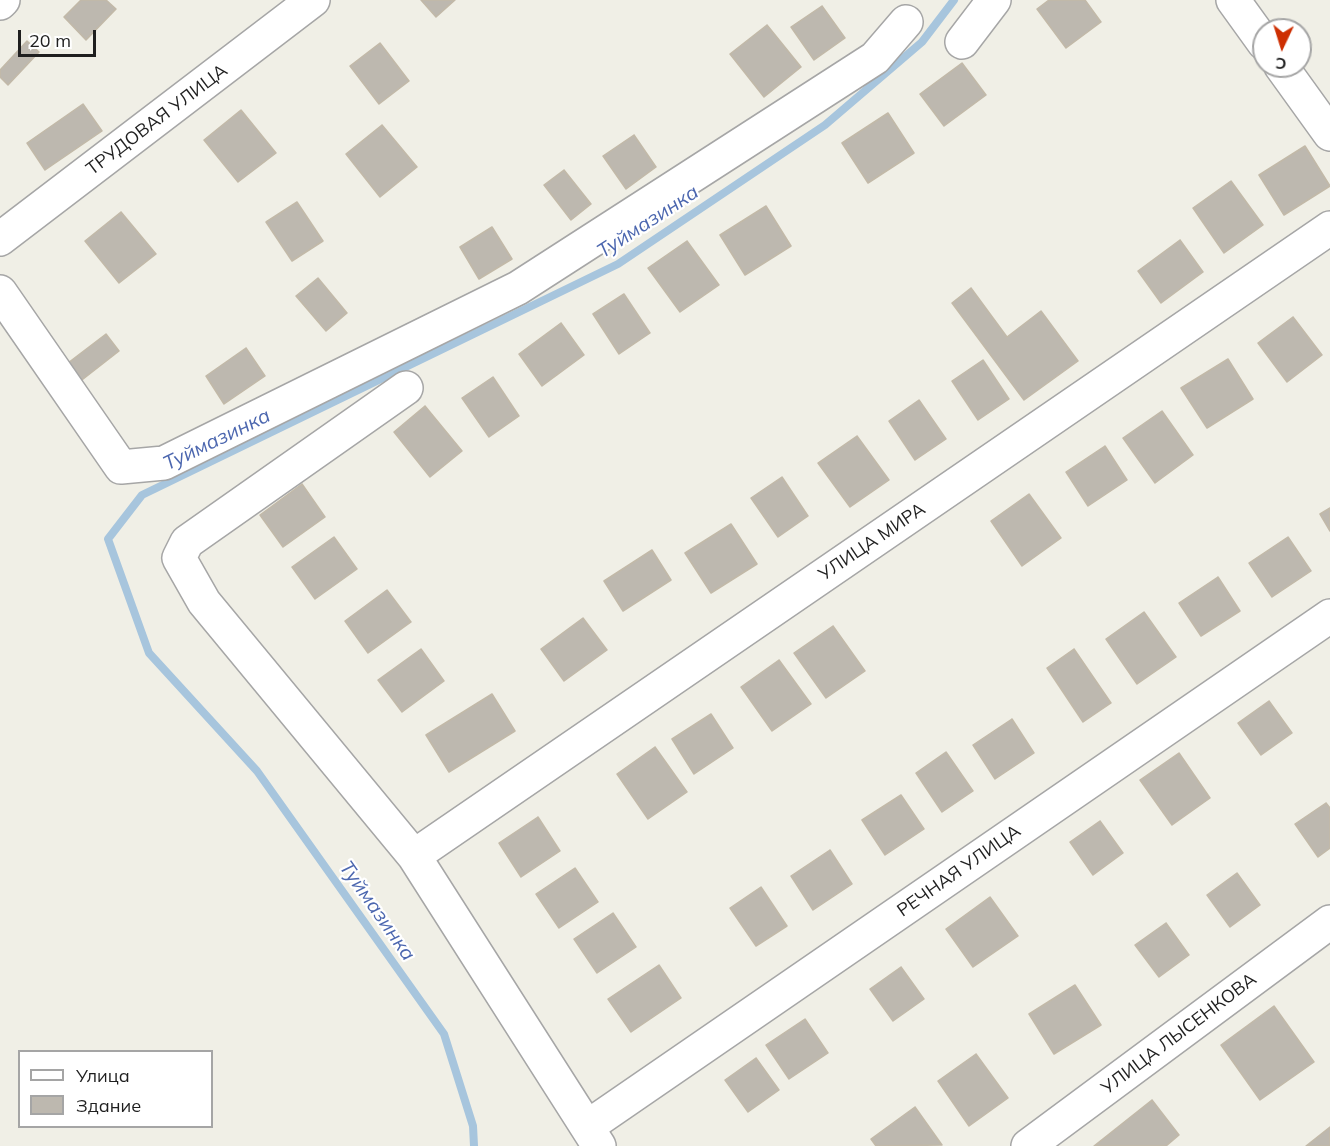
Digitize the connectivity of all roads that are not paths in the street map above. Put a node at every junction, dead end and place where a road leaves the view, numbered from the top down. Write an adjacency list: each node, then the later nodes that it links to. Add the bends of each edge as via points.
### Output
1 (313, 0): 10 (street, ТРУДОВАЯ УЛИЦА)
2 (994, 0): 6 (street)
3 (1233, 0): 5 (street)
4 (906, 22): 11 (street, via 875,58 518,288 164,463 121,467)
5 (1252, 26)
6 (962, 42)
7 (1290, 78): 8 (street)
8 (1330, 134)
9 (1330, 228): 14 (street, УЛИЦА МИРА)
10 (0, 239)
11 (0, 292)
12 (406, 388): 14 (street, via 187,542 179,558 204,602)
13 (1330, 616): 16 (street, РЕЧНАЯ УЛИЦА)
14 (414, 856): 16 (street)
15 (1330, 922): 17 (street, УЛИЦА ЛЫСЕНКОВА)
16 (593, 1136)
17 (1028, 1146)

